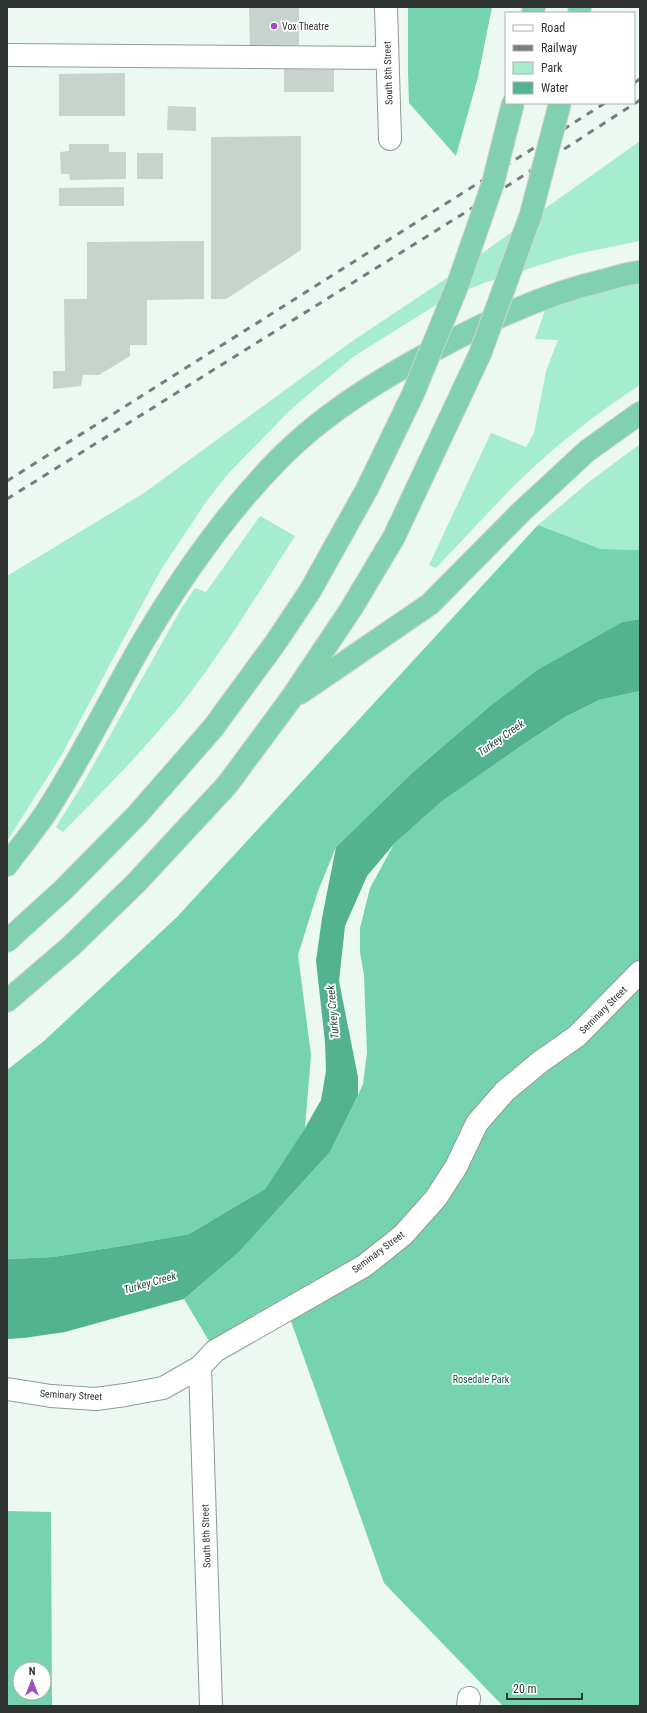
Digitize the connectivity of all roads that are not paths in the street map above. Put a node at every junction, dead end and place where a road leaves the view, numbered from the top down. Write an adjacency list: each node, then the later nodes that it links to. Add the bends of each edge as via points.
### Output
1 (386, 7): 3 (street, South 8th Street)
2 (7, 55): 3 (street)
3 (387, 58): 6 (street, South 8th Street)
4 (514, 104): 11 (highway, bridge, via 490,191 458,284 413,394 367,489 310,591 217,722 178,768 137,815 63,890)
5 (560, 104): 9 (highway, bridge, via 531,214 480,354 394,537 351,609)
6 (390, 138)
7 (640, 272): 10 (highway, via 575,287 486,322 437,348 331,413 279,459 233,510 192,565 142,644 48,809)
8 (640, 412): 9 (highway, via 587,451 520,512 430,604)
9 (290, 700): 13 (highway, via 227,785 136,883 70,947)
10 (7, 865)
11 (7, 941)
12 (640, 972): 14 (street, Seminary Street, via 577,1036 504,1091 477,1123 456,1167 436,1198 403,1235 364,1266 215,1351)
13 (9, 1000)
14 (200, 1367): 15 (street, Seminary Street, via 163,1388 110,1397 51,1396); 16 (street, South 8th Street)
15 (7, 1389)
16 (211, 1706)

